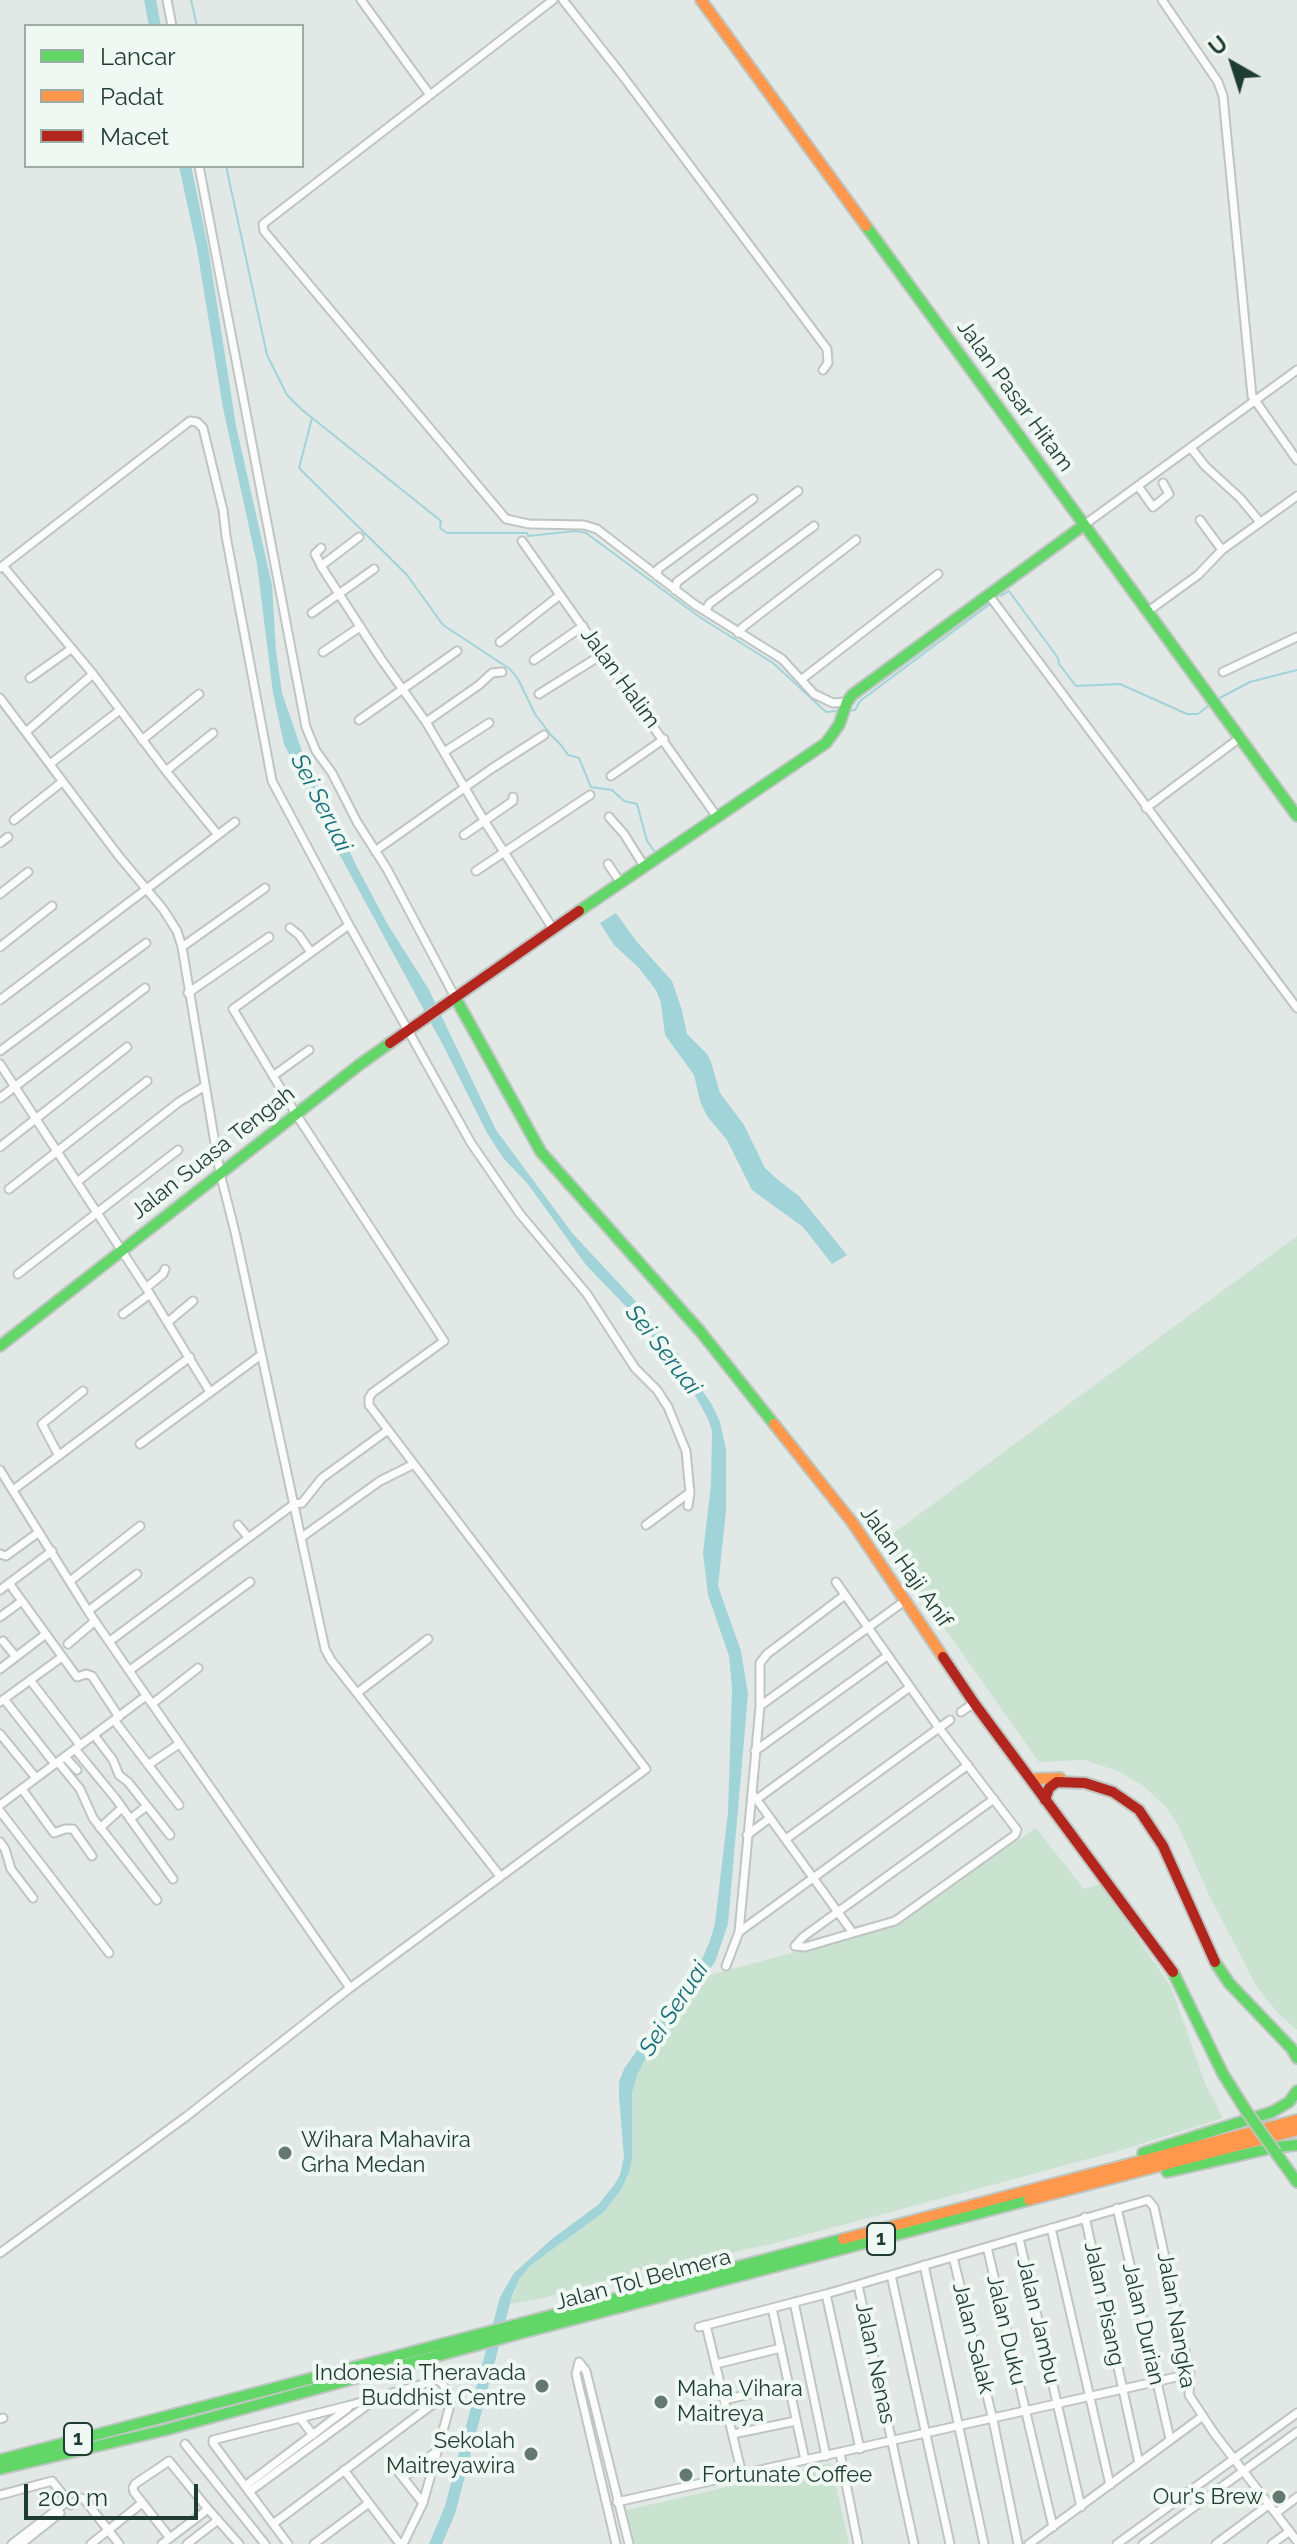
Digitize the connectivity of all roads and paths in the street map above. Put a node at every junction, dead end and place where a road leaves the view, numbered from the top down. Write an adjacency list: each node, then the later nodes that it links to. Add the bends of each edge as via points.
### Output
1 (167, 0): 7 (street)
2 (361, 0): 8 (street)
3 (553, 0): 8 (street)
4 (563, 0): 10 (street, via 827,349)
5 (701, 0): 22 (main road, Jalan Pasar Hitam)
6 (1162, 0): 12 (street, via 1223,96)
7 (172, 24)
8 (430, 95): 33 (street, via 263,224 264,231 501,515 511,522 597,529)
9 (199, 168): 90 (street, via 306,727)
10 (823, 370)
11 (1297, 370): 12 (street)
12 (1254, 401): 13 (street); 14 (street)
13 (1191, 448): 16 (street); 21 (street)
14 (1297, 460)
15 (1163, 483): 16 (street, via 1169,494 1153,507)
16 (1138, 486): 22 (street)
17 (798, 491): 34 (street, via 677,582)
18 (1297, 496): 21 (street)
19 (753, 499): 33 (street, via 658,569)
20 (1200, 520): 28 (street)
21 (1260, 522): 28 (street)
22 (1084, 525): 35 (main road, Jalan Suasa Tengah); 39 (main road, Jalan Pasar Hitam)
23 (814, 526): 38 (street)
24 (359, 537): 29 (street)
25 (856, 540): 43 (street)
26 (522, 541): 37 (street, Jalan Halim)
27 (321, 548): 29 (street, via 315,554)
28 (1222, 550): 39 (street)
29 (321, 565): 36 (street)
30 (2, 567): 46 (street); 101 (street, via 190,421 203,428 272,781)
31 (374, 569): 36 (street)
32 (938, 574): 55 (street)
33 (657, 576): 34 (street)
34 (675, 590): 38 (street)
35 (988, 594): 60 (main road, Jalan Suasa Tengah, via 852,695); 79 (street)
36 (340, 595): 40 (street); 42 (street)
37 (560, 595): 41 (street, Jalan Halim); 45 (street)
38 (706, 611): 43 (street)
39 (1147, 612): 68 (main road, Jalan Pasar Hitam)
40 (312, 613)
41 (583, 626): 49 (street, Jalan Halim); 50 (street)
42 (360, 627): 48 (street); 56 (street)
43 (738, 633): 55 (street, via 782,659)
44 (1297, 637): 52 (street)
45 (500, 642)
46 (71, 649): 53 (street); 54 (street)
47 (457, 651): 56 (street)
48 (323, 652)
49 (603, 654): 58 (street); 69 (street, Jalan Halim)
50 (534, 660)
51 (502, 672): 63 (street, via 492,673)
52 (1223, 672)
53 (93, 674): 61 (street); 65 (street)
54 (30, 678)
55 (802, 679): 60 (street, via 814,694)
56 (404, 689): 62 (street); 63 (street)
57 (199, 694): 70 (street)
58 (539, 694)
59 (0, 698): 65 (street)
60 (845, 708): 82 (main road, Jalan Suasa Tengah, via 826,743)
61 (120, 710): 70 (street); 72 (street)
62 (359, 720)
63 (426, 722): 71 (street)
64 (489, 723): 71 (street)
65 (26, 732): 72 (street)
66 (213, 733): 73 (street)
67 (544, 735): 76 (street)
68 (1241, 737): 79 (street); 80 (main road, Jalan Pasar Hitam)
69 (664, 739): 74 (street); 82 (street, Jalan Halim)
70 (142, 740): 73 (street)
71 (444, 752): 76 (street)
72 (50, 764): 75 (street)
73 (166, 771): 86 (street)
74 (611, 776)
75 (62, 782): 83 (street); 98 (street)
76 (464, 787): 85 (street); 90 (street)
77 (590, 795): 91 (street)
78 (513, 797): 85 (street)
79 (1146, 808): 115 (street)
80 (1297, 816)
81 (609, 817): 93 (street)
82 (717, 817): 93 (main road, Jalan Suasa Tengah)
83 (14, 820)
84 (235, 822): 86 (street)
85 (485, 822): 87 (street); 91 (street)
86 (218, 835): 98 (street)
87 (464, 835)
88 (8, 837): 89 (street)
89 (0, 843)
90 (375, 851): 113 (street)
91 (504, 852): 94 (street); 103 (street)
92 (608, 864): 96 (street)
93 (644, 866): 96 (main road, Jalan Suasa Tengah)
94 (476, 871)
95 (28, 872): 99 (street)
96 (620, 882): 103 (main road, Jalan Suasa Tengah)
97 (265, 888): 107 (street)
98 (147, 890): 107 (street, via 170,918); 112 (street)
99 (0, 894)
100 (52, 906): 106 (street)
101 (349, 925): 108 (street); 116 (street)
102 (290, 928): 108 (street)
103 (553, 929): 113 (main road, Jalan Suasa Tengah)
104 (269, 937): 111 (street)
105 (146, 943): 119 (street)
106 (0, 947)
107 (182, 947): 111 (street)
108 (310, 951): 121 (street, via 233,1009)
109 (0, 985): 112 (street)
110 (145, 988): 123 (street)
111 (188, 993): 124 (street)
112 (7, 994): 114 (street)
113 (455, 997): 116 (main road, Jalan Suasa Tengah); 171 (main road, Jalan Haji Anif, via 541,1152 726,1363 852,1522)
114 (0, 1000)
115 (1297, 1008)
116 (408, 1030): 126 (main road, Jalan Suasa Tengah); 153 (street, via 488,1170 668,1407 686,1451)
117 (127, 1047): 127 (street)
118 (309, 1050): 121 (street)
119 (0, 1051)
120 (0, 1064): 123 (street)
121 (273, 1076): 126 (street)
122 (147, 1081): 129 (street)
123 (15, 1087): 125 (street); 127 (street)
124 (202, 1087): 131 (street); 132 (street)
125 (0, 1098)
126 (296, 1114): 131 (main road, Jalan Suasa Tengah); 147 (street, via 444,1341 370,1395 369,1405)
127 (36, 1119): 128 (street); 129 (street)
128 (0, 1147)
129 (56, 1150): 132 (street); 133 (street)
130 (178, 1150): 134 (street)
131 (220, 1173): 135 (main road, Jalan Suasa Tengah); 143 (street)
132 (77, 1182): 134 (street)
133 (9, 1189)
134 (97, 1213): 135 (street); 137 (street)
135 (121, 1250): 138 (street); 142 (main road, Jalan Suasa Tengah)
136 (165, 1269): 138 (street)
137 (18, 1274)
138 (148, 1291): 140 (street); 141 (street)
139 (193, 1301): 141 (street)
140 (123, 1314)
141 (168, 1322): 144 (street)
142 (0, 1346)
143 (261, 1355): 146 (street); 154 (street)
144 (190, 1357): 146 (street); 149 (street)
145 (83, 1391): 149 (street, via 42,1424)
146 (210, 1392): 148 (street)
147 (388, 1430): 150 (street); 154 (street, via 322,1478 302,1503)
148 (140, 1444)
149 (59, 1456): 152 (street)
150 (414, 1464): 161 (street, via 380,1481); 227 (street, via 646,1769)
151 (0, 1470): 152 (street)
152 (13, 1490): 159 (street)
153 (690, 1493): 155 (street); 157 (street)
154 (294, 1504): 160 (street); 161 (street)
155 (688, 1506)
156 (238, 1525): 160 (street)
157 (646, 1525)
158 (140, 1526): 165 (street)
159 (39, 1532): 162 (street); 163 (street, via 6,1556)
160 (248, 1537): 180 (street)
161 (302, 1537): 190 (street, via 325,1649)
162 (52, 1551): 165 (street); 168 (street)
163 (0, 1554)
164 (137, 1574): 173 (street)
165 (70, 1581): 173 (street)
166 (250, 1582): 187 (street)
167 (836, 1582): 170 (street)
168 (9, 1583): 169 (street); 172 (street)
169 (0, 1590)
170 (845, 1595): 176 (street); 195 (street, via 761,1660)
171 (906, 1600): 176 (street); 193 (main road, Jalan Haji Anif)
172 (22, 1601): 174 (street); 177 (street)
173 (88, 1611): 175 (street)
174 (0, 1617)
175 (95, 1621): 180 (street); 181 (street)
176 (867, 1627): 182 (street); 195 (street)
177 (46, 1634): 183 (street); 184 (street)
178 (428, 1639): 190 (street)
179 (3, 1641): 183 (street)
180 (110, 1641): 187 (street)
181 (68, 1644)
182 (887, 1656): 189 (street); 204 (street)
183 (16, 1657): 186 (street)
184 (62, 1657): 188 (street); 197 (street, via 77,1677 92,1676)
185 (198, 1668): 194 (street)
186 (0, 1669)
187 (130, 1670): 191 (street)
188 (30, 1680): 192 (street); 203 (street)
189 (910, 1687): 199 (street); 212 (street)
190 (357, 1693): 227 (street)
191 (146, 1696): 194 (street); 197 (street)
192 (2, 1700): 205 (street)
193 (974, 1703): 196 (street); 210 (main road, Jalan Haji Anif)
194 (152, 1704): 202 (street)
195 (760, 1706): 204 (street)
196 (961, 1712)
197 (116, 1718): 201 (street); 206 (street)
198 (950, 1720): 199 (street)
199 (939, 1728): 207 (street); 224 (street)
200 (0, 1734): 209 (street)
201 (94, 1735): 203 (street); 217 (street)
202 (179, 1744): 206 (street); 237 (street)
203 (78, 1747): 205 (street); 218 (street)
204 (755, 1751): 212 (street)
205 (60, 1761): 208 (street); 209 (street); 221 (street)
206 (148, 1765): 215 (street)
207 (968, 1765): 213 (street); 229 (street)
208 (77, 1770)
209 (36, 1778): 211 (street)
210 (1031, 1779): 214 (main road, Jalan Haji Anif); 238 (main road, via 1092,1781 1141,1808 1167,1844 1233,1980)
211 (22, 1789): 216 (street); 226 (street, via 54,1833 73,1829)
212 (754, 1796): 219 (street); 223 (street)
213 (994, 1799): 232 (street); 234 (street, via 1015,1826 1015,1835 895,1921)
214 (1045, 1800): 239 (main road, via 1057,1782 1085,1783 1113,1792 1139,1810 1163,1846 1222,1972); 245 (main road, Jalan Haji Anif, bridge, via 1176,1976 1223,2074)
215 (179, 1805)
216 (0, 1806): 235 (street)
217 (147, 1806): 220 (street); 222 (street)
218 (122, 1808): 220 (street); 221 (street)
219 (770, 1818): 223 (street); 224 (street)
220 (130, 1819): 228 (street)
221 (100, 1828): 231 (street)
222 (170, 1835)
223 (747, 1835): 233 (street)
224 (786, 1839): 229 (street)
225 (0, 1842): 230 (street, via 11,1869)
226 (92, 1856)
227 (500, 1876): 237 (street)
228 (173, 1879)
229 (813, 1879): 232 (street); 233 (street)
230 (33, 1898)
231 (157, 1900)
232 (837, 1912): 234 (street); 234 (street, via 795,1946)
233 (739, 1932): 236 (street)
234 (853, 1933)
235 (109, 1953)
236 (726, 1966)
237 (350, 1988): 252 (street)
238 (1297, 2046)
239 (1297, 2058)
240 (1297, 2091): 244 (main road, via 1272,2112)
241 (1297, 2120): 244 (main road, Jalan Tol Belmera / 1)
242 (1297, 2130): 246 (main road, Jalan Tol Belmera / 1)
243 (1297, 2145): 246 (main road)
244 (1065, 2181): 260 (main road, Jalan Tol Belmera / 1)
245 (1297, 2182)
246 (1006, 2207): 260 (main road, Jalan Tol Belmera / 1)
247 (1117, 2208): 248 (street); 264 (street, Jalan Nangka, via 1151,2201); 265 (street, Jalan Durian)
248 (1085, 2217): 249 (street); 267 (street, Jalan Pisang)
249 (1051, 2228): 250 (street); 270 (street)
250 (1019, 2238): 251 (street); 273 (street, Jalan Jambu)
251 (987, 2247): 253 (street); 274 (street, Jalan Duku)
252 (0, 2253)
253 (953, 2257): 254 (street); 278 (street, Jalan Salak)
254 (924, 2265): 255 (street); 280 (street)
255 (891, 2275): 256 (street); 284 (street)
256 (858, 2285): 257 (street); 288 (street, Jalan Nenas)
257 (826, 2294): 258 (street); 290 (street)
258 (794, 2302): 259 (street); 293 (street)
259 (772, 2308): 262 (street); 263 (street, via 702,2326)
260 (511, 2331): 261 (main road, Jalan Tol Belmera / 1)
261 (481, 2339): 295 (main road, Jalan Tol Belmera / 1); 299 (main road, Jalan Tol Belmera / 1, via 165,2430)
262 (781, 2348): 263 (street); 266 (street)
263 (716, 2364): 271 (street)
264 (1190, 2374): 265 (street); 276 (street, Jalan Nangka, via 1189,2395)
265 (1156, 2383): 267 (street); 287 (street, Jalan Durian)
266 (789, 2385): 271 (street); 279 (street)
267 (1123, 2390): 270 (street); 297 (street, Jalan Pisang)
268 (449, 2392): 269 (street, via 437,2380); 291 (street, via 452,2398); 300 (street)
269 (378, 2397): 272 (street); 305 (street)
270 (1089, 2398): 273 (street); 304 (street)
271 (724, 2400): 283 (street)
272 (351, 2405): 277 (street); 285 (street)
273 (1057, 2405): 274 (street); 315 (street, Jalan Jambu)
274 (1025, 2412): 278 (street); 320 (street, Jalan Duku)
275 (1297, 2413): 294 (street)
276 (1203, 2416): 287 (street); 294 (street, Jalan Nangka)
277 (300, 2418): 285 (street); 305 (street, via 213,2440)
278 (993, 2420): 280 (street); 341 (street, Jalan Salak)
279 (796, 2421): 283 (street); 296 (street)
280 (960, 2427): 284 (street); 340 (street)
281 (1297, 2432): 302 (street)
282 (601, 2434): 286 (street); 286 (street, via 586,2371 579,2362 576,2374); 308 (street)
283 (733, 2434): 301 (street)
284 (925, 2434): 288 (street); 339 (street)
285 (313, 2435): 305 (street)
286 (590, 2437): 313 (street)
287 (1170, 2439): 297 (street)
288 (892, 2441): 290 (street); 338 (street, Jalan Nenas)
289 (185, 2444): 331 (street)
290 (860, 2449): 292 (street)
291 (438, 2450): 303 (street); 312 (street)
292 (840, 2453): 293 (street); 337 (street)
293 (826, 2456): 296 (street)
294 (1235, 2458): 302 (street, Jalan Nangka); 343 (street)
295 (0, 2460)
296 (805, 2460): 301 (street)
297 (1139, 2463): 304 (street)
298 (393, 2465): 303 (street)
299 (0, 2469)
300 (344, 2470): 311 (street); 319 (street)
301 (742, 2474): 308 (street)
302 (1245, 2474): 314 (street); 317 (street); 344 (street)
303 (403, 2478): 312 (street)
304 (1110, 2485): 315 (street)
305 (247, 2489): 319 (street)
306 (0, 2495): 309 (street, via 50,2481)
307 (1297, 2497): 317 (street)
308 (619, 2502): 313 (street); 336 (street)
309 (70, 2503): 321 (street, via 84,2499); 325 (street); 326 (street)
310 (142, 2503): 316 (street, via 134,2486 169,2461); 321 (street); 323 (street)
311 (369, 2503): 333 (street); 334 (street)
312 (423, 2503): 334 (street)
313 (607, 2504): 335 (street)
314 (1267, 2506): 322 (street); 345 (street)
315 (1081, 2507): 320 (street)
316 (208, 2509): 318 (street); 323 (street)
317 (1276, 2513): 324 (street)
318 (218, 2520): 329 (street); 330 (street)
319 (273, 2524): 332 (street)
320 (1053, 2527): 342 (street)
321 (109, 2531): 327 (street); 328 (street)
322 (1287, 2533): 324 (street); 346 (street)
323 (166, 2541)
324 (1296, 2543)
325 (12, 2544)
326 (21, 2544)
327 (91, 2544)
328 (119, 2544)
329 (187, 2544)
330 (239, 2544)
331 (265, 2544)
332 (288, 2544)
333 (314, 2544)
334 (401, 2544)
335 (616, 2544)
336 (629, 2544)
337 (858, 2544)
338 (914, 2544)
339 (950, 2544)
340 (984, 2544)
341 (1018, 2544)
342 (1029, 2544)
343 (1117, 2544)
344 (1143, 2544)
345 (1216, 2544)
346 (1272, 2544)

